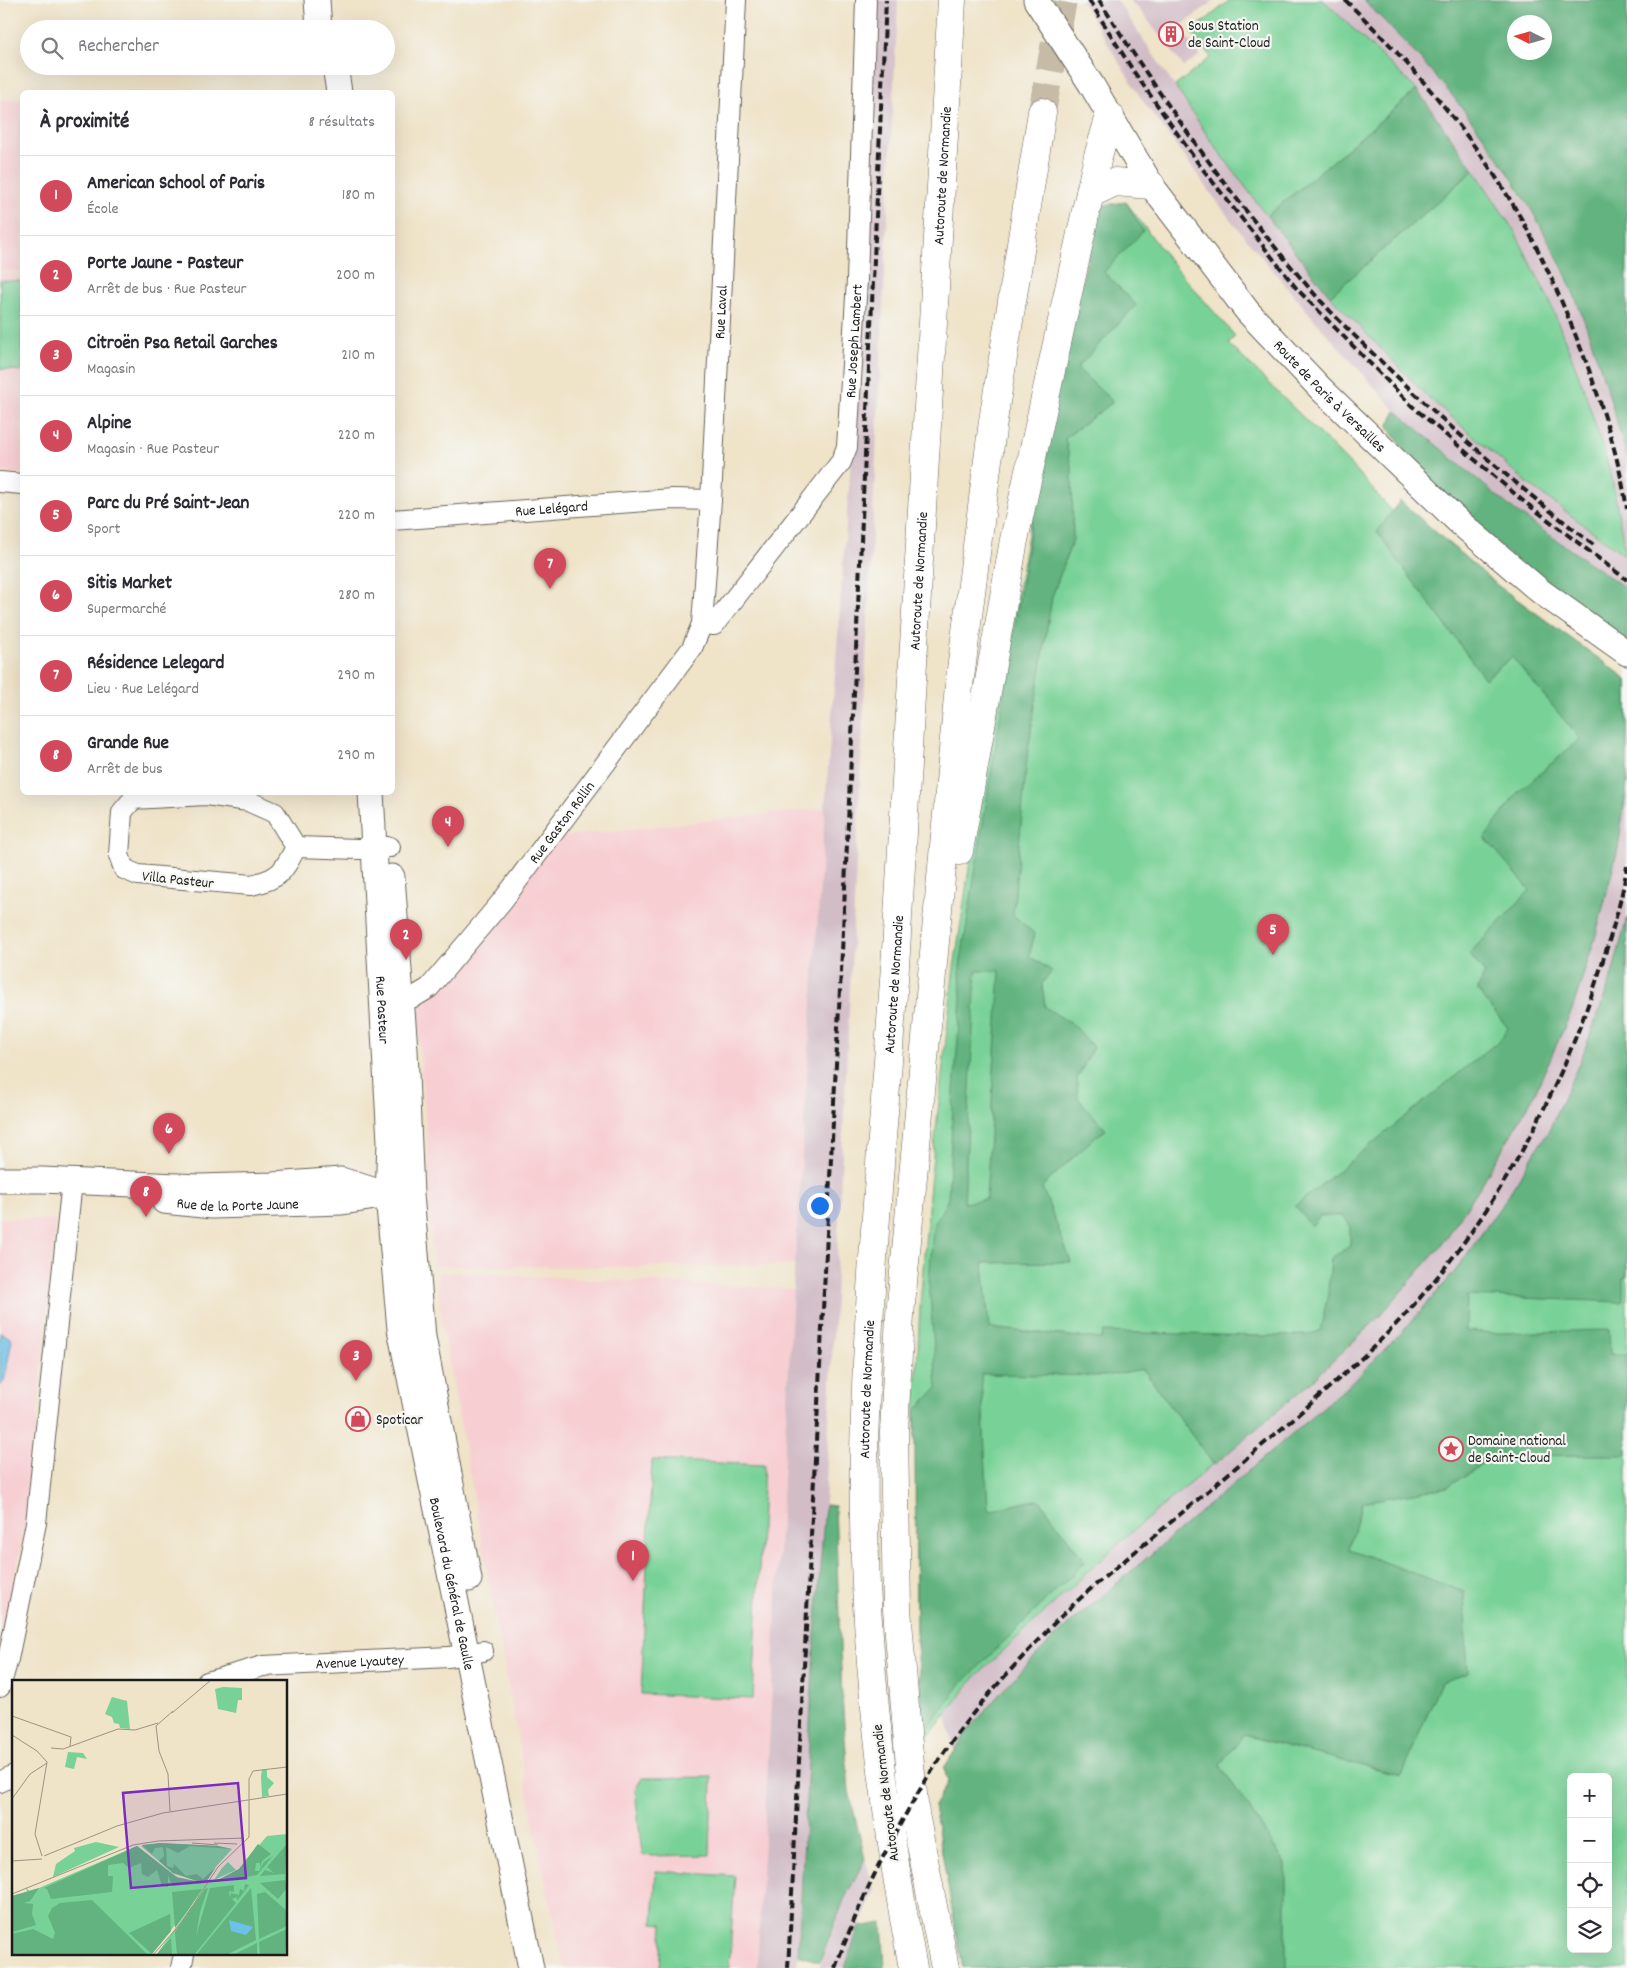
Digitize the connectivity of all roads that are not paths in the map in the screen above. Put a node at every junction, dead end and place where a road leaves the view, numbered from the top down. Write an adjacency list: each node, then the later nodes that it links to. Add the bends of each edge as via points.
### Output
1 (317, 0): 8 (main road)
2 (332, 0): 9 (main road)
3 (736, 0): 20 (street, Rue Laval)
4 (866, 0): 22 (street, Rue Joseph Lambert, via 857,280 847,447 841,462 720,617 714,624)
5 (952, 0): 44 (highway, Autoroute de Normandie, via 889,1053 869,1312 864,1455 867,1608 878,1747 896,1880)
6 (1021, 0): 15 (main road, via 1081,91)
7 (1036, 0): 15 (main road, via 1091,84)
8 (318, 20)
9 (332, 20)
10 (322, 75): 12 (main road)
11 (336, 75): 13 (main road)
12 (323, 90)
13 (339, 90)
14 (1042, 112): 28 (highway, Autoroute de Normandie, via 992,431 959,686)
15 (1108, 125): 16 (main road, Route de Paris à Versailles); 17 (highway)
16 (1151, 185): 17 (highway, via 1116,182); 23 (main road, Route de Paris à Versailles, via 1248,312 1398,465 1458,522 1540,591)
17 (1090, 194): 28 (highway, via 1014,540 956,867)
18 (0, 482): 19 (street)
19 (20, 484)
20 (711, 500): 21 (street, Rue Lelégard); 22 (street, Rue Laval)
21 (395, 520)
22 (702, 624): 29 (street, Rue Gaston Rollin, via 692,648 503,900 429,988 414,997)
23 (1627, 653)
24 (372, 795): 27 (main road, Rue Pasteur)
25 (385, 795): 27 (main road, Rue Pasteur)
26 (296, 847): 26 (street, Villa Pasteur, via 275,812 248,801 206,795 133,799 122,812 119,855 124,869 138,875 251,885 268,882 283,871); 27 (street)
27 (381, 847): 29 (main road, Rue Pasteur); 32 (main road, Rue Pasteur, via 390,1142)
28 (938, 897): 45 (highway, Autoroute de Normandie, via 900,1315 894,1432 897,1608 908,1744 915,1814)
29 (400, 999): 32 (main road, Rue Pasteur, via 405,1050)
30 (0, 1180): 31 (main road, Rue de la Porte Jaune)
31 (81, 1181): 32 (main road, Rue de la Porte Jaune, via 124,1193 212,1206 342,1202); 39 (street, via 36,1523)
32 (400, 1195): 33 (main road, Boulevard du Général de Gaulle); 34 (main road, Boulevard du Général de Gaulle)
33 (393, 1255): 34 (main road); 35 (main road, Boulevard du Général de Gaulle)
34 (419, 1288): 35 (main road); 36 (main road, Boulevard du Général de Gaulle, via 423,1337)
35 (396, 1302): 36 (main road, Boulevard du Général de Gaulle, via 404,1351)
36 (475, 1652): 37 (street, Avenue Lyautey, via 449,1657 263,1666); 42 (main road, Boulevard du Général de Gaulle); 43 (main road, Boulevard du Général de Gaulle)
37 (239, 1677): 38 (street, Avenue Lyautey)
38 (220, 1680)
39 (0, 1687)
40 (12, 1776): 41 (street)
41 (0, 1782)
42 (532, 1968)
43 (544, 1968)
44 (913, 1968)
45 (945, 1968)

